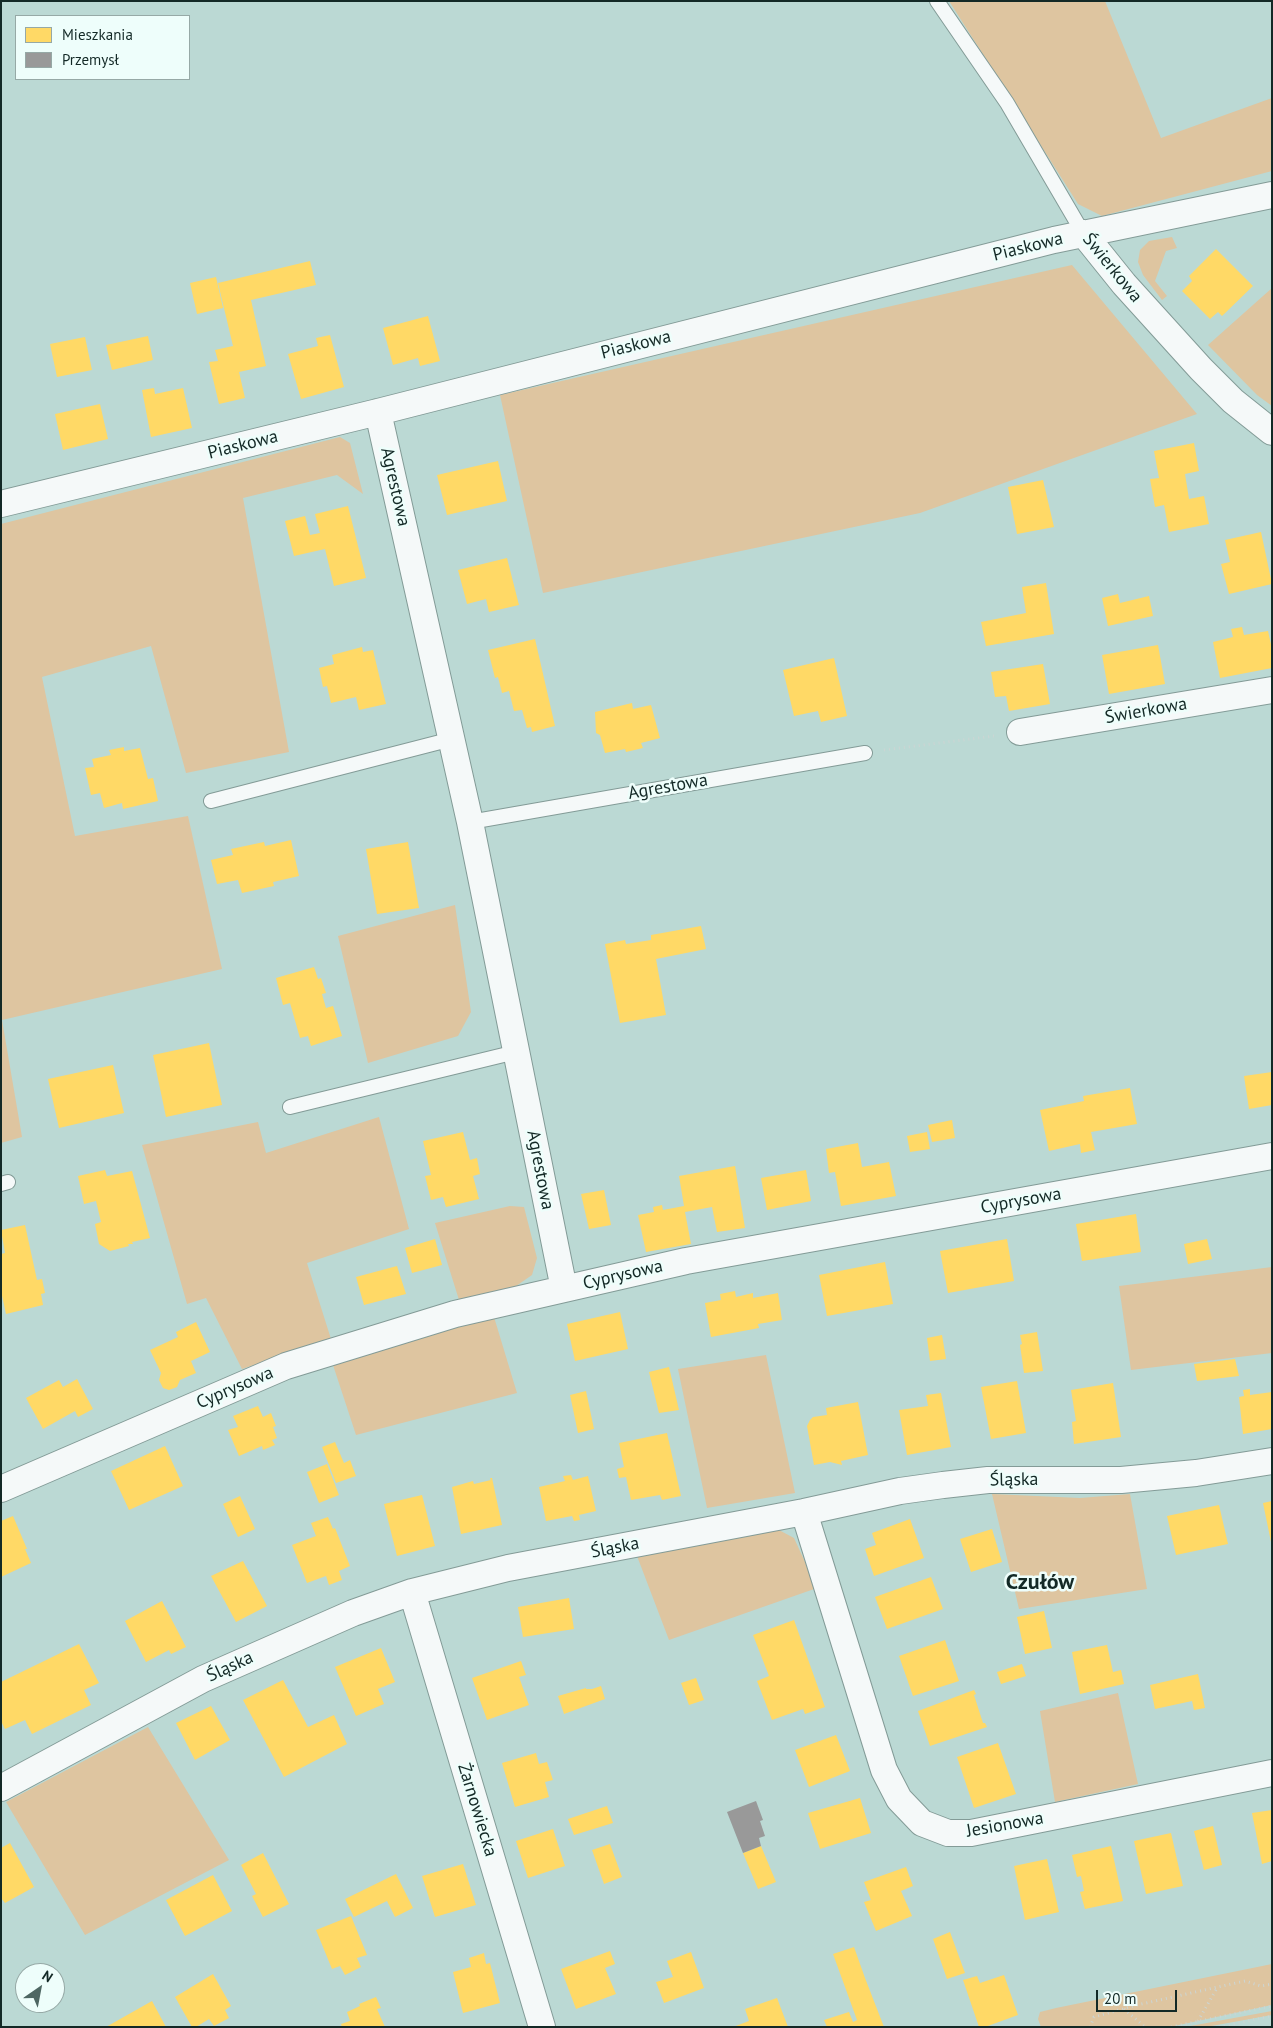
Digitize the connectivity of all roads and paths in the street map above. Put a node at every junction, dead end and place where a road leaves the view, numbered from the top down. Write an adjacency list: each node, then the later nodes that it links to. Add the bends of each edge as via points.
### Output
1 (937, 1): 3 (lane, Świerkowa, via 1007,103)
2 (1272, 195): 3 (street, Piaskowa)
3 (1083, 233): 4 (street, Piaskowa); 5 (street, Świerkowa, via 1201,369)
4 (378, 412): 6 (street, Piaskowa); 9 (street, Agrestowa)
5 (1272, 432)
6 (1, 504)
7 (1272, 690): 8 (street, Świerkowa)
8 (1020, 732): 10 (path)
9 (452, 738): 11 (lane); 12 (street, Agrestowa)
10 (865, 752): 12 (lane, Agrestowa)
11 (211, 801)
12 (470, 822): 13 (street, Agrestowa)
13 (516, 1052): 14 (lane); 16 (street, Agrestowa)
14 (290, 1107)
15 (1272, 1156): 16 (street, Cyprysowa, via 686,1261)
16 (564, 1288): 18 (street, Cyprysowa, via 455,1314 286,1366)
17 (1272, 1461): 19 (street, Śląska, via 1121,1480 988,1480 900,1491)
18 (1, 1488)
19 (804, 1512): 20 (street, Śląska, via 508,1568); 21 (street, Jesionowa, via 884,1770 899,1799 922,1823 948,1833 971,1833)
20 (412, 1592): 22 (street, Śląska, via 353,1613 203,1679); 29 (street, Żarnowiecka)
21 (1272, 1773)
22 (1, 1788)
23 (1272, 1984): 24 (path, via 1261,1986 1245,1981)
24 (1218, 1987): 26 (path); 28 (path)
25 (1272, 2006): 28 (path)
26 (1124, 2009): 30 (path, via 1094,2016); 31 (path)
27 (1272, 2016): 33 (path)
28 (1198, 2021): 32 (path)
29 (542, 2027)
30 (1090, 2027)
31 (1145, 2027)
32 (1171, 2027)
33 (1219, 2027)

